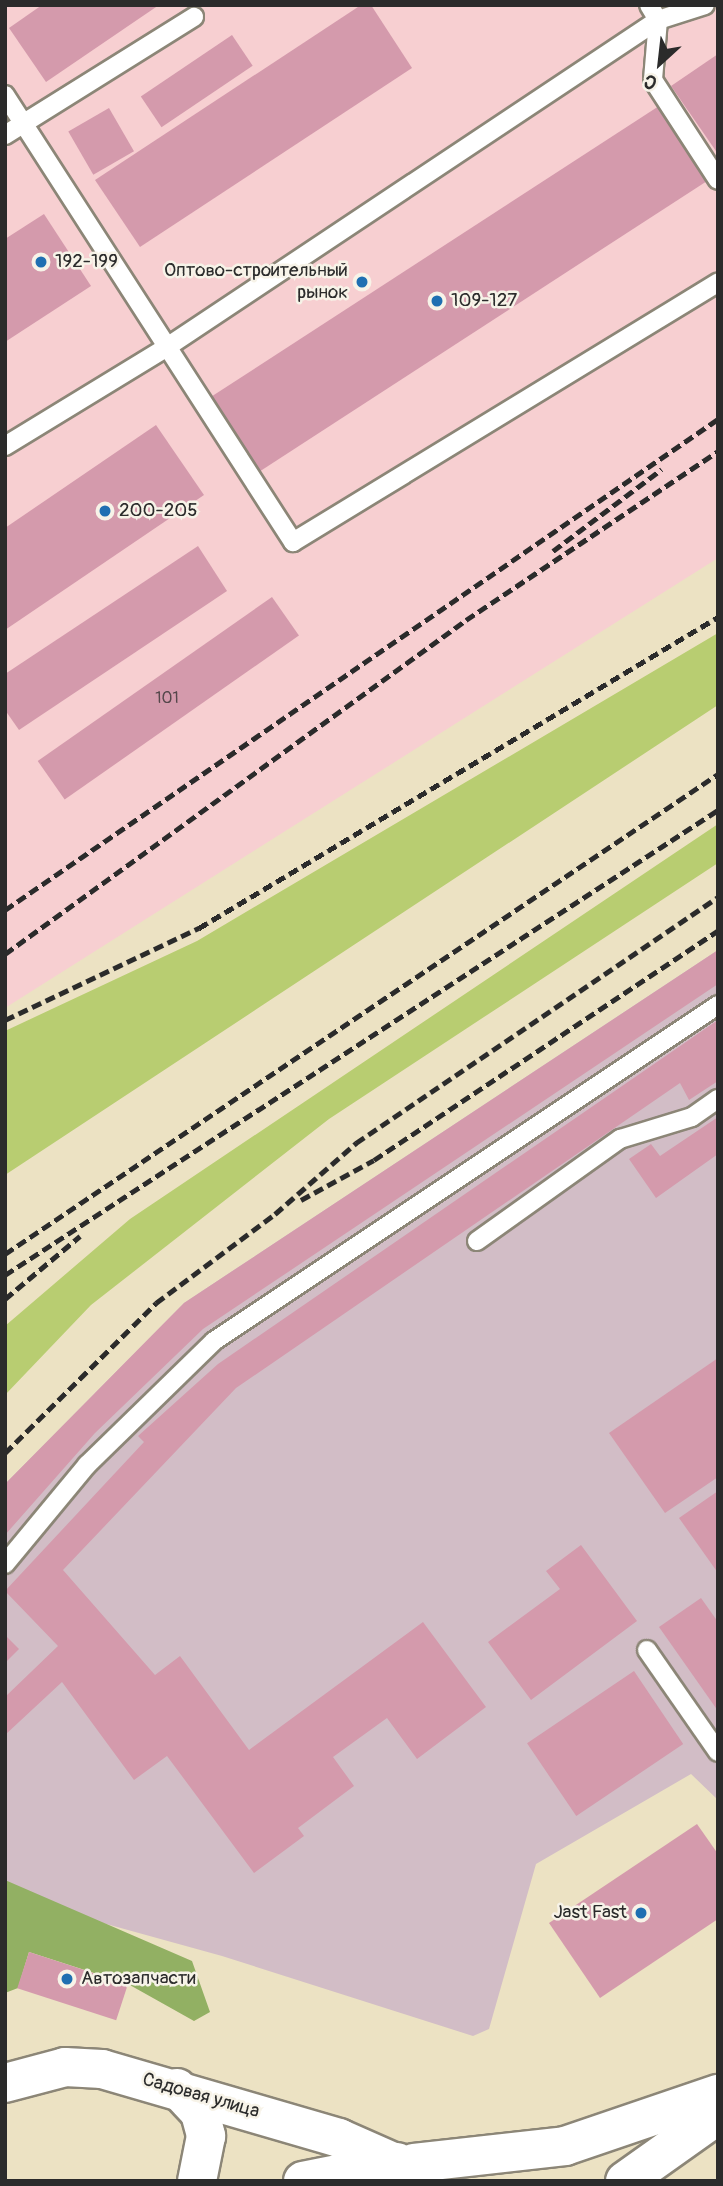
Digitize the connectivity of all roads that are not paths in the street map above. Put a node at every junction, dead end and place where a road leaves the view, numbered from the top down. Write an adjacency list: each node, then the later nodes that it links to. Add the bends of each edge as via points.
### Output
1 (705, 5): 2 (lane)
2 (654, 12): 7 (lane, via 653,80); 9 (lane)
3 (194, 17): 5 (lane)
4 (5, 95): 5 (lane)
5 (23, 123): 6 (lane); 9 (lane)
6 (5, 135)
7 (718, 180)
8 (718, 283): 9 (lane, via 293,542)
9 (167, 347): 10 (lane)
10 (5, 446)
11 (718, 1005): 14 (lane, via 214,1342 87,1465)
12 (718, 1099): 13 (lane, via 692,1117 620,1139)
13 (477, 1241)
14 (5, 1563)
15 (647, 1650): 16 (lane)
16 (718, 1752)
17 (5, 2083): 18 (street, Садовая улица, via 65,2067)
18 (177, 2088): 21 (street, Садовая улица, via 339,2138); 22 (street, via 200,2113 206,2136)
19 (718, 2094): 21 (street, via 565,2147)
20 (718, 2115): 24 (street)
21 (415, 2168): 23 (street)
22 (197, 2181)
23 (303, 2181)
24 (625, 2181)

